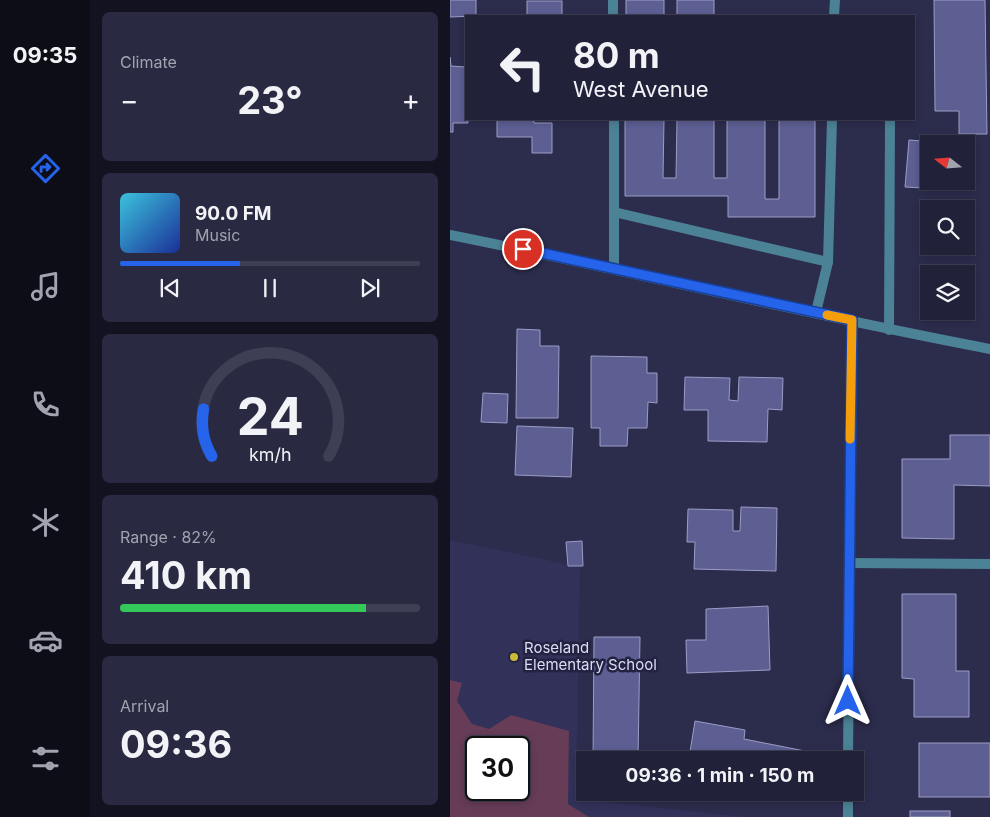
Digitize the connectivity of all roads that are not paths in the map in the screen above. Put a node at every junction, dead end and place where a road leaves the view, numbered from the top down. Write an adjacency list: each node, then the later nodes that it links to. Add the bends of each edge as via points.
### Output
1 (613, 0): 3 (street)
2 (835, 0): 4 (street)
3 (613, 15)
4 (834, 15)
5 (614, 120): 8 (street)
6 (832, 120): 10 (street)
7 (890, 120): 14 (street)
8 (614, 212): 10 (street); 11 (street)
9 (450, 235): 11 (street)
10 (828, 262): 12 (street)
11 (614, 268): 12 (street)
12 (816, 312): 13 (street)
13 (852, 320): 14 (street); 16 (street)
14 (889, 330): 15 (street)
15 (990, 349)
16 (849, 563): 17 (street); 18 (street)
17 (990, 564)
18 (848, 751)
19 (848, 801): 20 (street)
20 (848, 817)

